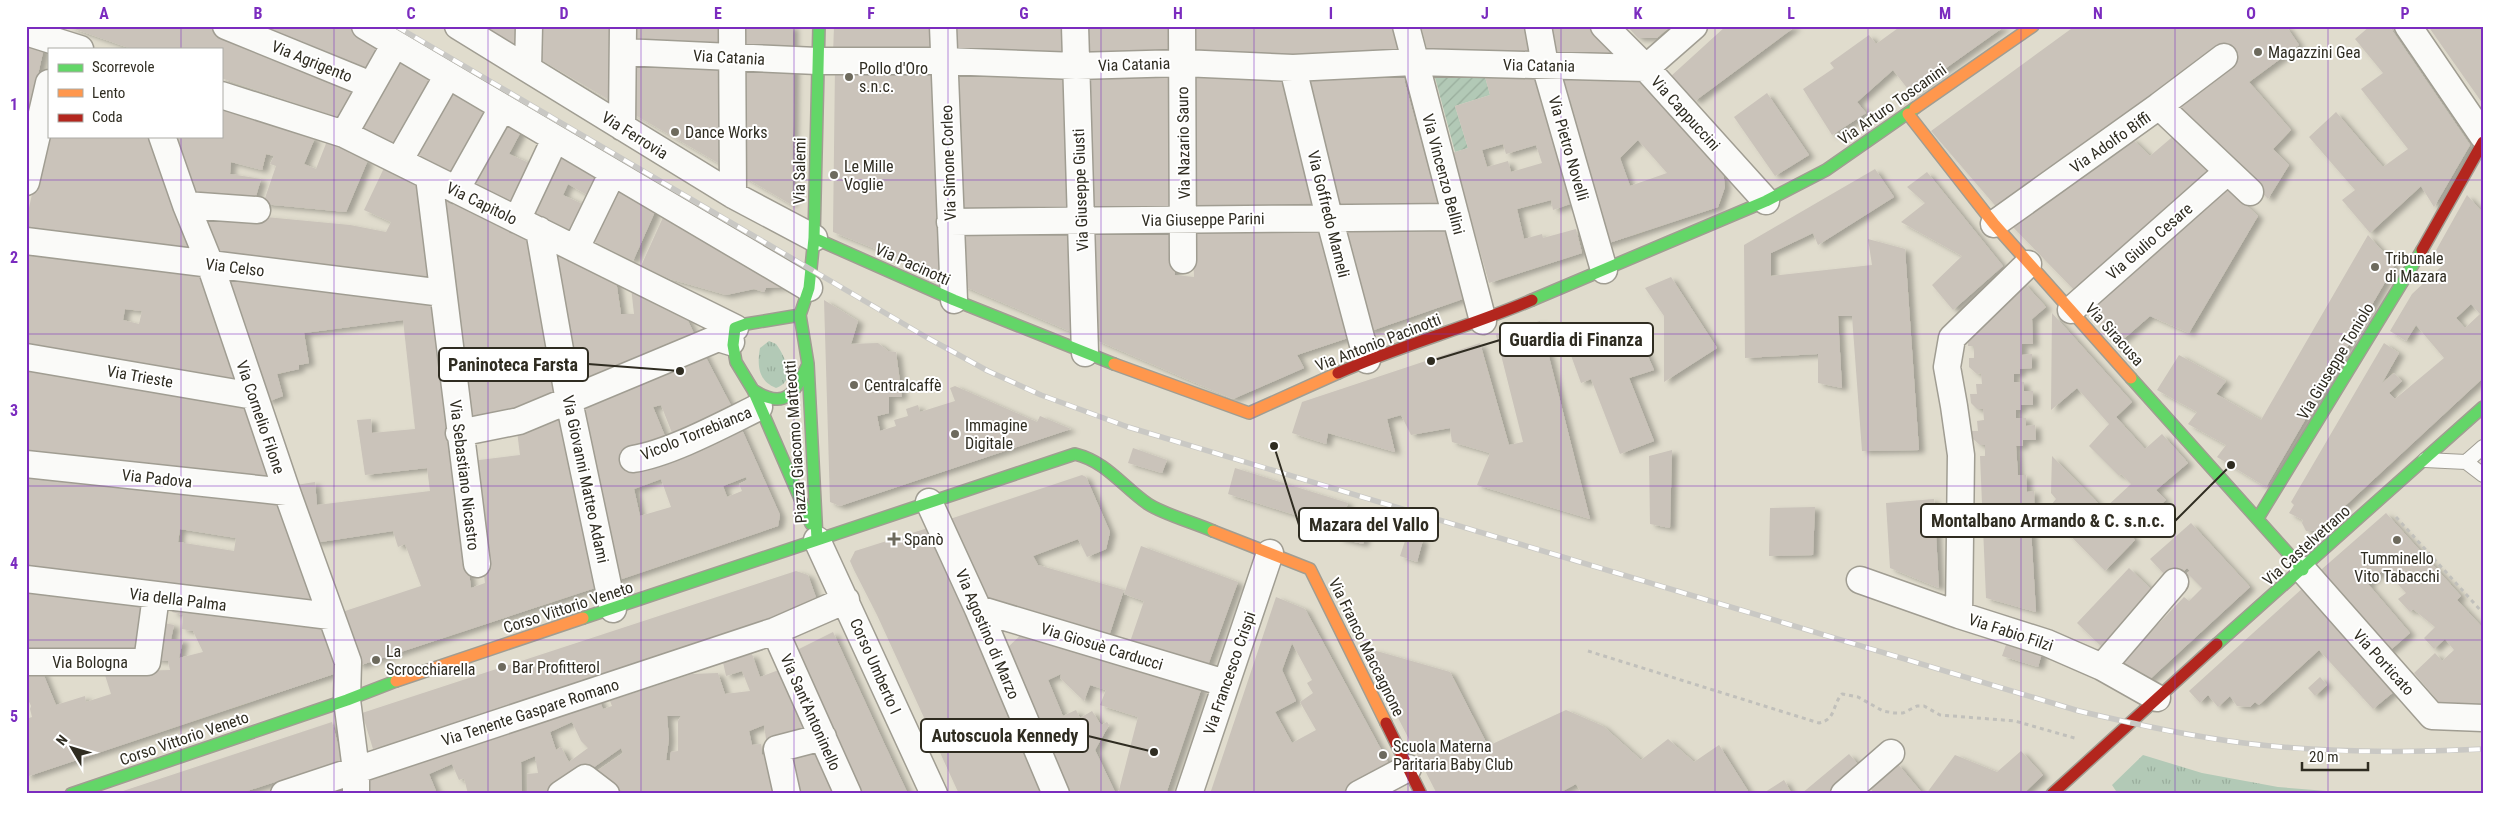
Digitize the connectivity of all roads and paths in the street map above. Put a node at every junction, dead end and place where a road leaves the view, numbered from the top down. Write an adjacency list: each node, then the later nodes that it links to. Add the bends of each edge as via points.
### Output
1 (365, 26): 19 (street)
2 (458, 26): 31 (street, Via Ferrovia)
3 (529, 26): 31 (street)
4 (623, 26): 20 (street)
5 (732, 26): 21 (street)
6 (819, 26): 23 (street, Via Salemi)
7 (943, 26): 24 (street, Via Simone Corleo)
8 (1075, 26): 28 (street, Via Giuseppe Giusti)
9 (1182, 26): 26 (street, Via Nazario Sauro)
10 (1406, 26): 25 (street, Via Vincenzo Bellini)
11 (1538, 26): 27 (street, Via Pietro Novelli)
12 (1604, 26): 30 (street, Via Cappuccini)
13 (1694, 26): 30 (street)
14 (2033, 26): 38 (street, Via Arturo Toscanini)
15 (2408, 26): 41 (street)
16 (239, 29): 33 (street, Via Agrigento)
17 (26, 32): 18 (street)
18 (64, 41)
19 (395, 44): 32 (street); 33 (street)
20 (623, 52): 21 (street, Via Catania); 39 (street)
21 (732, 57): 23 (street, Via Catania); 52 (street)
22 (2224, 57): 36 (street, Via Adolfo Biffi)
23 (817, 61): 24 (street, Via Catania); 63 (street, Via Salemi)
24 (944, 61): 28 (street, Via Catania); 60 (street, Via Simone Corleo)
25 (1414, 62): 27 (street, Via Catania); 29 (street, Via Catania); 57 (street, Via Vincenzo Bellini)
26 (1182, 63): 28 (street, Via Catania); 29 (street, Via Catania); 58 (street, Via Nazario Sauro)
27 (1545, 65): 30 (street, Via Catania); 69 (street, Via Pietro Novelli)
28 (1076, 66): 59 (street, Via Giuseppe Giusti)
29 (1293, 68): 56 (street, Via Goffredo Mameli)
30 (1646, 68): 53 (street, Via Cappuccini)
31 (528, 69): 39 (street, Via Ferrovia)
32 (448, 75): 37 (street); 45 (street)
33 (370, 85): 40 (street)
34 (48, 87): 49 (street)
35 (222, 95): 40 (street, Via Capitolo)
36 (2159, 106): 46 (street); 61 (street, Via Adolfo Biffi)
37 (502, 108): 43 (street); 50 (street)
38 (1908, 114): 53 (street, Via Arturo Toscanini, via 1826,170); 61 (street, Via Siracusa)
39 (622, 126): 52 (street, Via Ferrovia)
40 (344, 134): 45 (street, Via Capitolo)
41 (2483, 136)
42 (163, 138): 54 (street, Via Cornelio Filone)
43 (555, 139): 47 (street); 62 (street)
44 (2483, 142): 96 (street, Via Giuseppe Toniolo, via 2441,219)
45 (399, 161): 48 (street, Via Capitolo)
46 (2227, 172): 51 (street); 73 (street, Via Giulio Cesare)
47 (612, 174): 65 (street); 70 (street)
48 (429, 177): 50 (street, Via Capitolo); 71 (street, Via Sebastiano Nicastro)
49 (26, 182)
50 (456, 190): 62 (street, Via Capitolo)
51 (2250, 192)
52 (733, 195): 63 (street, Via Ferrovia)
53 (1766, 201): 69 (street, Via Antonio Pacinotti)
54 (186, 205): 55 (street); 67 (street, Via Cornelio Filone)
55 (257, 210)
56 (1329, 217): 57 (street, Via Giuseppe Parini); 58 (street, Via Giuseppe Parini); 80 (street, Via Goffredo Mameli)
57 (1456, 217): 76 (street, Via Vincenzo Bellini)
58 (1184, 219): 59 (street, Via Giuseppe Parini); 66 (street, Via Nazario Sauro)
59 (1081, 220): 60 (street, Via Giuseppe Parini); 78 (street, Via Giuseppe Giusti)
60 (950, 222): 72 (street, Via Simone Corleo)
61 (1994, 224): 68 (street, Via Siracusa)
62 (528, 225): 65 (street, Via Capitolo); 84 (street, Via Giovanni Matteo Adami)
63 (814, 238): 70 (street, Via Salemi); 72 (street, Via Pacinotti)
64 (26, 241): 67 (street, Via Celso)
65 (576, 248): 77 (street, Via Capitolo)
66 (1183, 260)
67 (210, 264): 71 (street, Via Celso); 82 (street, Via Cornelio Filone)
68 (2028, 264): 73 (street, Via Siracusa); 109 (street, via 1952,338 1947,367 1960,455)
69 (1604, 270): 76 (street, Via Antonio Pacinotti)
70 (809, 288): 74 (street, Via Salemi)
71 (443, 293): 86 (street, Via Sebastiano Nicastro)
72 (954, 300): 75 (street, Via Pacinotti)
73 (2072, 310): 96 (street, Via Siracusa)
74 (800, 315): 77 (street, via 746,324); 81 (street, Piazza Giacomo Matteotti)
75 (1000, 318): 78 (street, Via Antonio Pacinotti)
76 (1483, 321): 80 (street, Via Antonio Pacinotti)
77 (733, 335): 83 (street, Piazza Giacomo Matteotti, via 740,376); 84 (street, via 718,338)
78 (1085, 353): 80 (street, Via Antonio Pacinotti, via 1249,412)
79 (26, 357): 82 (street, Via Trieste)
80 (1367, 360)
81 (808, 364): 83 (street, via 796,389 788,397 777,402); 97 (street, Piazza Giacomo Matteotti)
82 (254, 396): 93 (street, Via Cornelio Filone)
83 (756, 399): 88 (street, Vicolo Torrebianca, via 654,453); 97 (street, Piazza Giacomo Matteotti)
84 (569, 401): 86 (street, via 519,421); 105 (street, Via Giovanni Matteo Adami)
85 (2483, 407): 89 (street, Via Castelvetrano)
86 (459, 432): 99 (street, Via Sebastiano Nicastro)
87 (2483, 447): 90 (lane)
88 (633, 459)
89 (2425, 460): 90 (lane); 94 (street, Via Castelvetrano)
90 (2466, 462): 92 (lane)
91 (26, 464): 93 (street, Via Padova)
92 (2483, 475)
93 (287, 492): 110 (street, Via Cornelio Filone)
94 (2380, 500): 100 (street, Via Castelvetrano); 108 (path)
95 (929, 502): 97 (street, Corso Vittorio Veneto); 98 (street, Corso Vittorio Veneto, via 1075,454 1106,467 1150,504); 106 (street, Via Agostino di Marzo)
96 (2258, 518): 100 (street, Via Siracusa)
97 (817, 540): 105 (street, Corso Vittorio Veneto); 107 (street, Corso Umberto I)
98 (1270, 553): 115 (street, Via Francesco Crispi); 122 (street, Via Franco Maccagnone, via 1310,568)
99 (477, 564)
100 (2303, 570): 117 (street, Via Castelvetrano); 118 (street, Via Porticato, via 2432,716)
101 (26, 579): 104 (street, Via della Palma)
102 (1860, 580): 109 (street, Via Fabio Filzi)
103 (2175, 582): 114 (street)
104 (156, 596): 110 (street, Via della Palma); 113 (street, Via Bologna, via 147,662)
105 (613, 609): 116 (street, Corso Vittorio Veneto, via 380,686)
106 (978, 609): 115 (street, Via Giosuè Carducci); 131 (street, Via Agostino di Marzo)
107 (850, 610): 111 (street, Via Tenente Gaspare Romano); 130 (street, Corso Umberto I)
108 (2483, 613)
109 (1960, 615): 114 (street, Via Fabio Filzi, via 2047,643)
110 (330, 616): 116 (street, Via Cornelio Filone, via 348,662)
111 (775, 631): 119 (street, Via Sant'Antoninello); 123 (street, Via Tenente Gaspare Romano)
112 (1588, 651): 120 (path, via 1819,723 1826,722 1834,713 1842,694 1858,697 1894,714 1924,706 1940,715 2015,721)
113 (26, 662)
114 (2102, 667): 117 (street, Via Fabio Filzi)
115 (1225, 683): 132 (street, Via Francesco Crispi)
116 (347, 700): 123 (street, Via Cornelio Filone); 124 (street, Corso Vittorio Veneto)
117 (2153, 701): 136 (street, Via Castelvetrano)
118 (2483, 718)
119 (823, 737): 128 (street, via 777,749); 129 (street, Via Sant'Antoninello)
120 (2081, 740)
121 (1890, 754): 135 (street)
122 (1408, 768): 133 (street); 134 (street, Via Franco Maccagnone)
123 (356, 782): 125 (street, Via Tenente Gaspare Romano)
124 (71, 794)
125 (284, 794)
126 (561, 794): 127 (street, via 585,778)
127 (606, 794)
128 (787, 794)
129 (848, 794)
130 (934, 794)
131 (1056, 794)
132 (1189, 794)
133 (1359, 794)
134 (1421, 794)
135 (1844, 794)
136 (2052, 794)

